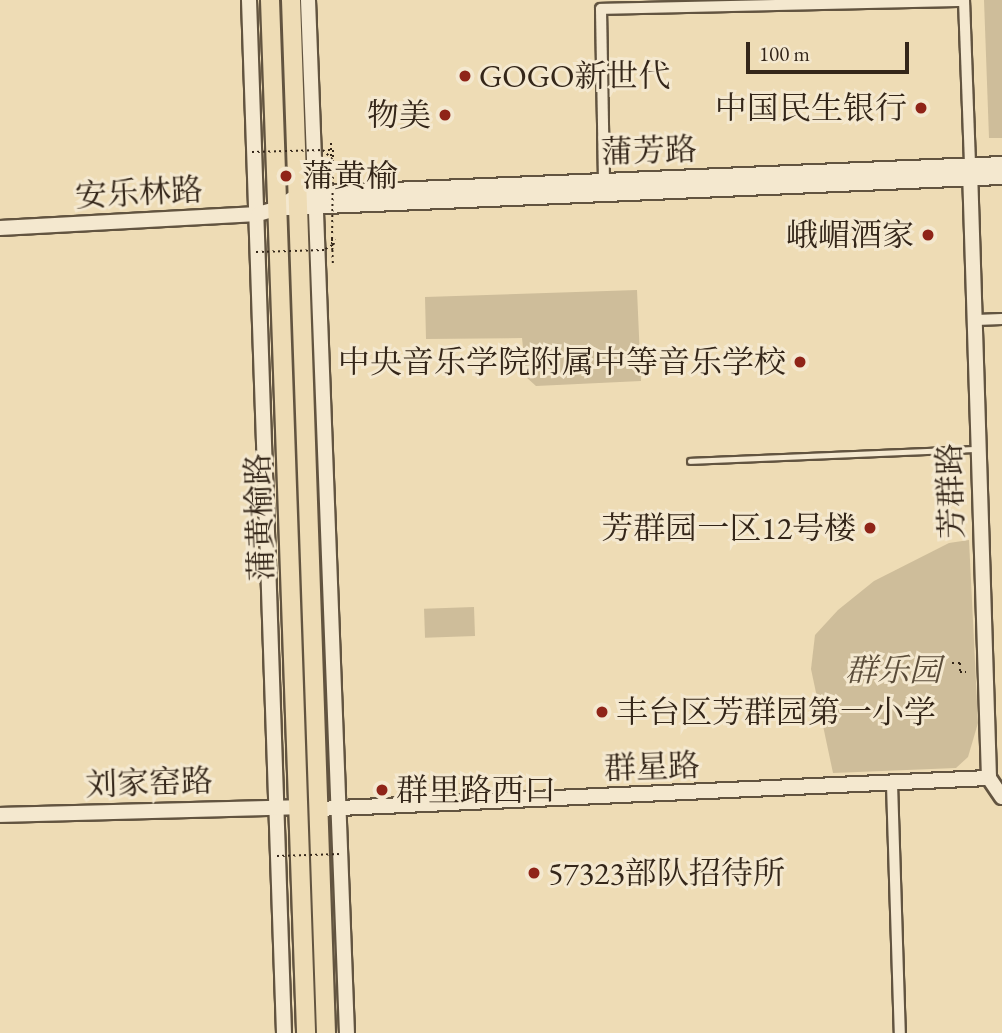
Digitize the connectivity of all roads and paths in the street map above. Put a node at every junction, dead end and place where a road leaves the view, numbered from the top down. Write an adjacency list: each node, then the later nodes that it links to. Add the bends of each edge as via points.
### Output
1 (249, 0): 18 (street)
2 (270, 0): 17 (main road, 蒲黄榆路)
3 (291, 0): 16 (main road, 蒲黄榆路)
4 (308, 0): 15 (street)
5 (964, 0): 12 (street, 芳群路); 14 (street, via 600,9)
6 (331, 143): 8 (path)
7 (323, 150): 8 (path); 9 (path, bridge); 10 (path, bridge)
8 (331, 150): 10 (path)
9 (252, 152)
10 (333, 159): 20 (path, bridge)
11 (1002, 164): 12 (street, 蒲芳路)
12 (971, 172): 13 (street, 蒲芳路); 14 (street, 蒲芳路); 15 (street, 蒲芳路); 26 (street, 芳群路)
13 (1002, 177)
14 (604, 181): 15 (street, 蒲芳路)
15 (318, 200): 16 (street, 蒲芳路); 36 (street)
16 (299, 201): 17 (street, 蒲芳路); 37 (main road, 蒲黄榆路)
17 (279, 208): 18 (street, 安乐林路); 34 (main road, 蒲黄榆路)
18 (258, 214): 19 (street, 安乐林路); 35 (street)
19 (0, 228)
20 (334, 239): 21 (path, bridge); 22 (path)
21 (324, 250): 22 (path); 23 (path, bridge)
22 (333, 250): 24 (path)
23 (256, 252)
24 (333, 264)
25 (1002, 318): 26 (street)
26 (976, 320): 27 (street, 芳群路)
27 (978, 449): 28 (lane); 31 (street, 芳群路)
28 (690, 461)
29 (953, 663): 30 (path, via 960,663 960,672)
30 (966, 672)
31 (989, 778): 32 (street, 群星路); 33 (street)
32 (892, 784): 36 (street, 群星路); 45 (street)
33 (1002, 797)
34 (299, 807): 35 (street, 刘家窑路); 42 (main road, 蒲黄榆路)
35 (277, 808): 38 (street, 刘家窑路); 41 (street)
36 (339, 808): 37 (street, 群星路); 44 (street)
37 (318, 809): 43 (main road, 蒲黄榆路)
38 (0, 815)
39 (341, 854): 40 (path, bridge)
40 (277, 856)
41 (284, 1033)
42 (306, 1033)
43 (326, 1033)
44 (347, 1033)
45 (900, 1033)

